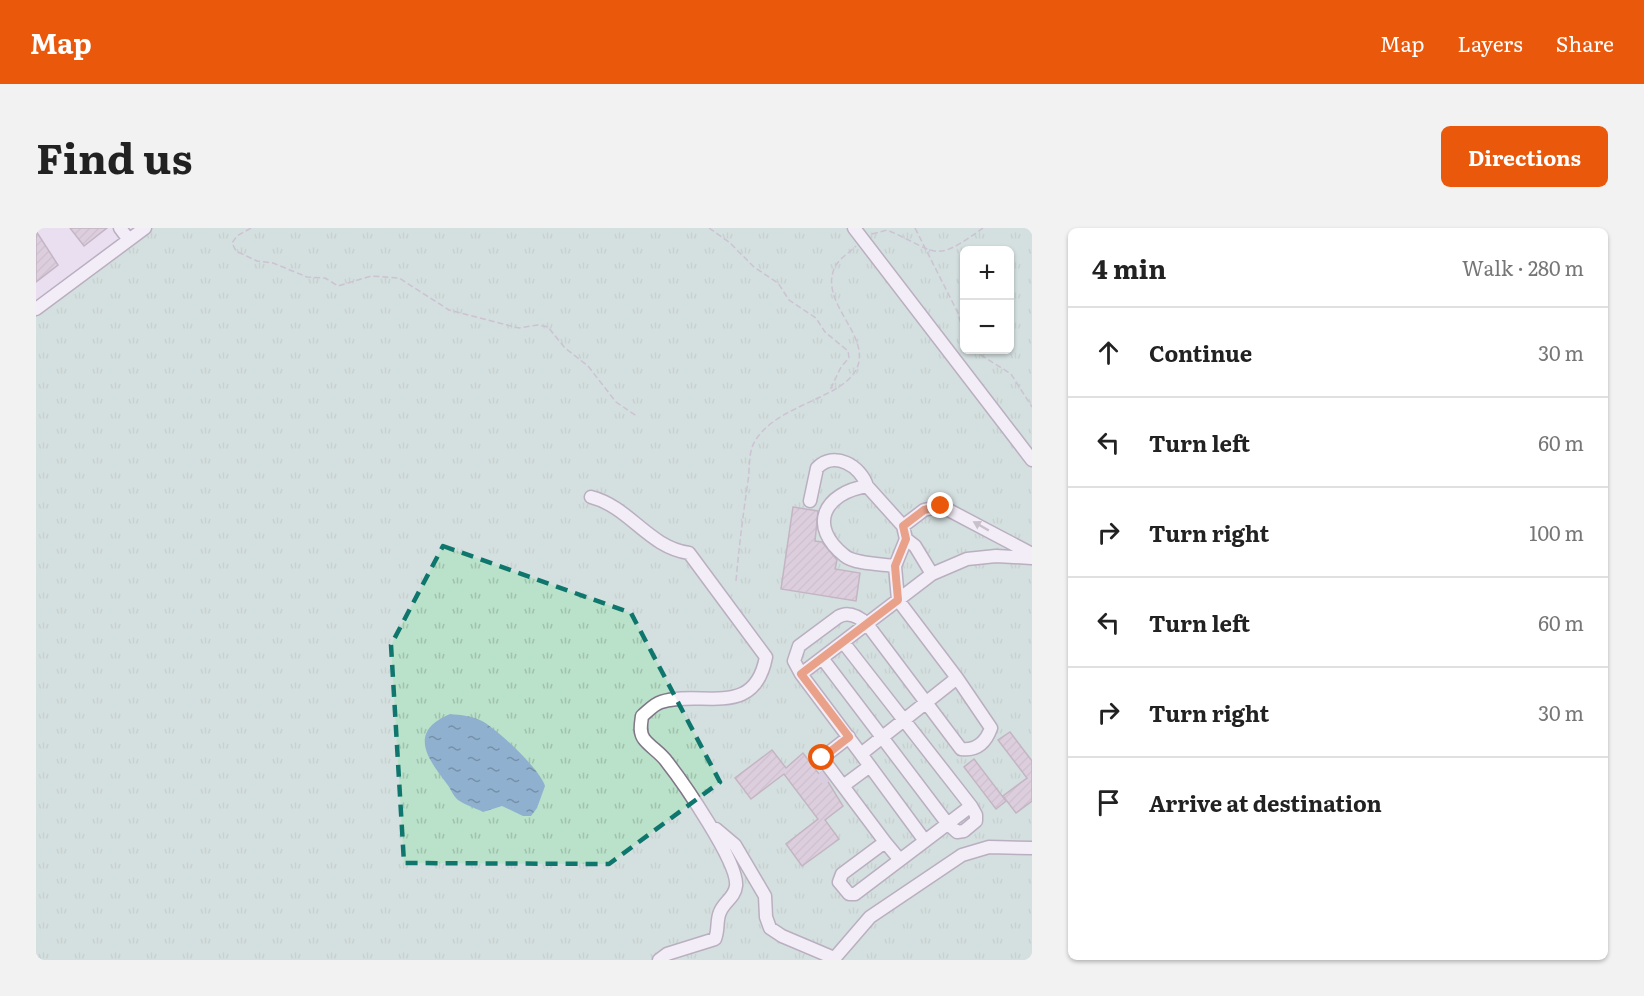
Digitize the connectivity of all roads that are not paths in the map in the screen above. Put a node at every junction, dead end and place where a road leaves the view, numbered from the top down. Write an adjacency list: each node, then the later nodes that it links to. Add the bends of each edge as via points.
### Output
1 (120, 228): 4 (street)
2 (145, 228): 4 (street)
3 (854, 228): 6 (street)
4 (129, 240): 5 (street)
5 (37, 307)
6 (1032, 460)
7 (867, 486): 9 (street, via 854,467 839,460 825,462 817,468); 10 (street); 13 (street, via 835,497 827,508 825,530 846,557)
8 (591, 497): 30 (street, via 621,510 643,532 671,550 689,553 766,657 763,672 749,690 727,699 659,702 642,716 644,739 668,762)
9 (810, 501)
10 (903, 526): 11 (street); 12 (street, one-way to 10, via 941,506 924,510)
11 (906, 539): 13 (street); 14 (street)
12 (1032, 556): 14 (street, via 967,559)
13 (895, 566): 15 (street)
14 (932, 573): 15 (street)
15 (898, 600): 16 (street); 20 (street)
16 (867, 624): 17 (street); 19 (street, via 843,614 803,642 794,656); 21 (street)
17 (843, 642): 18 (street); 22 (street)
18 (822, 658): 19 (street); 24 (street)
19 (801, 674): 23 (street)
20 (957, 678): 21 (street); 21 (street, via 992,728 987,741 971,750 961,749)
21 (926, 702): 22 (street)
22 (904, 720): 24 (street); 31 (street, via 971,806)
23 (849, 737): 25 (street); 26 (street)
24 (882, 737): 25 (street); 31 (street)
25 (861, 754): 27 (street)
26 (822, 758): 28 (street); 29 (street)
27 (870, 766): 29 (street); 32 (street)
28 (821, 772)
29 (837, 785): 33 (street)
30 (708, 823): 36 (street, via 735,845 765,896 770,928); 37 (street, via 733,867 737,885 733,897 718,916 720,929 715,939)
31 (947, 824): 32 (street)
32 (925, 841): 35 (street)
33 (885, 842): 35 (street); 35 (street, via 841,876 839,882 847,892 855,894)
34 (1032, 848): 36 (street, via 989,847 962,855 870,917)
35 (900, 860)
36 (833, 959)
37 (659, 960)

